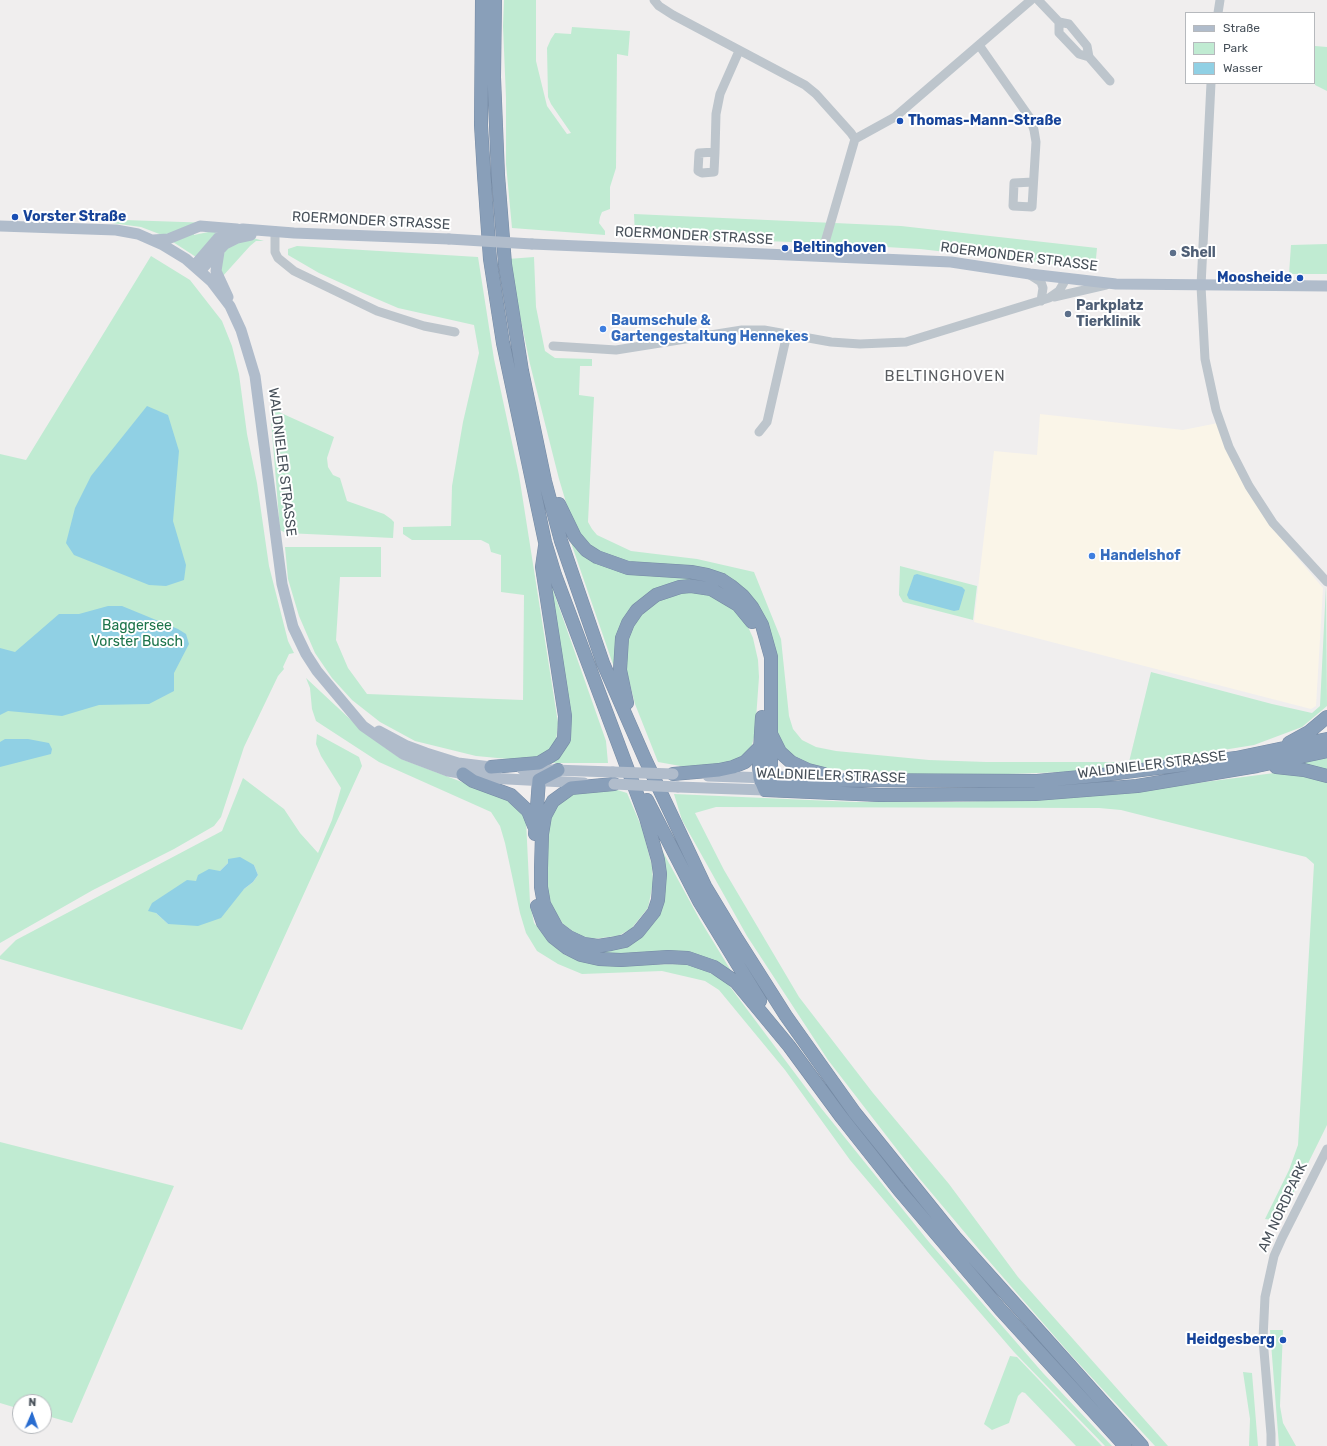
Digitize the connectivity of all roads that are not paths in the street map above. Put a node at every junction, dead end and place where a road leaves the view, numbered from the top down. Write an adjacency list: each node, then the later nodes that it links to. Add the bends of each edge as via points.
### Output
1 (482, 0): 34 (highway, via 482,125 490,259 503,343)
2 (495, 0): 33 (highway, via 496,140 505,264)
3 (654, 0): 9 (street, via 673,15)
4 (1031, 0): 8 (street)
5 (1038, 0): 10 (street, via 1059,22 1068,24 1088,46 1089,57)
6 (1220, 0): 7 (street)
7 (1218, 12)
8 (979, 45): 12 (street, via 895,117); 14 (street, via 1030,118 1036,142)
9 (739, 51): 12 (street, via 805,85); 13 (street, via 720,94 716,114)
10 (1110, 81)
11 (1211, 84): 25 (street)
12 (855, 139): 20 (street)
13 (715, 152)
14 (1033, 182)
15 (0, 226): 18 (main road, via 116,230)
16 (244, 229): 17 (main road, ROERMONDER STRASSE); 18 (main road, via 200,226 164,240); 21 (main road, ROERMONDER STRASSE, via 218,238)
17 (275, 231): 19 (main road, ROERMONDER STRASSE, via 237,238); 20 (main road, ROERMONDER STRASSE, bridge); 29 (street, via 275,252 278,258 294,271 377,311 424,326)
18 (151, 239): 21 (main road, WALDNIELER STRASSE, via 174,251)
19 (220, 249): 21 (main road, ROERMONDER STRASSE); 28 (main road, via 216,271 227,291)
20 (820, 256): 22 (main road, ROERMONDER STRASSE, via 951,262)
21 (197, 268): 28 (main road, WALDNIELER STRASSE, via 211,281)
22 (1030, 274): 23 (main road, ROERMONDER STRASSE); 27 (street, via 1041,282)
23 (1066, 279): 24 (main road, ROERMONDER STRASSE); 27 (street, via 1059,291)
24 (1116, 284): 25 (main road, ROERMONDER STRASSE); 27 (street)
25 (1201, 286): 26 (main road, ROERMONDER STRASSE); 35 (street, via 1204,359 1216,410 1229,447 1249,486 1273,523)
26 (1327, 286)
27 (1045, 299): 30 (street, via 906,342 860,344)
28 (230, 306): 36 (main road, WALDNIELER STRASSE, via 247,346 255,376 282,584 293,627 317,671)
29 (455, 332)
30 (787, 334): 31 (street, via 742,330 616,350); 32 (street, via 766,422)
31 (553, 346)
32 (759, 432)
33 (538, 447): 38 (highway, via 566,523 586,550 608,562 628,568 691,572 722,580 743,596 752,607 768,642 772,683); 43 (highway, via 561,541 582,603 603,663)
34 (546, 542): 40 (highway, via 555,575); 45 (highway, via 542,567 565,716 564,739 554,754 539,763)
35 (1327, 582)
36 (351, 712): 45 (main road, WALDNIELER STRASSE, via 407,746 458,763); 47 (main road, WALDNIELER STRASSE, via 363,726 404,754 432,766)
37 (1327, 717): 44 (highway, via 1309,732)
38 (770, 732): 50 (highway); 53 (highway, via 780,752 795,764 814,772)
39 (1327, 739): 44 (highway, WALDNIELER STRASSE)
40 (619, 744): 52 (highway, via 646,818 658,860 660,888 654,912 638,932 625,941 598,946 584,944 569,937 557,928 550,916 541,891 542,841 547,810 558,797 577,786); 56 (highway, via 699,901)
41 (761, 746): 43 (highway, via 763,668 760,645 752,623 738,605 722,594 701,587 680,587 663,591 643,604 628,622 622,638 620,670); 48 (highway, via 745,762 733,767); 50 (highway)
42 (1327, 751): 44 (highway, WALDNIELER STRASSE)
43 (644, 759): 59 (highway, via 705,886 786,1016 855,1113 955,1237)
44 (1254, 761): 49 (highway); 53 (highway, WALDNIELER STRASSE, via 1037,781); 54 (highway, WALDNIELER STRASSE, via 1137,786 1035,794 880,795)
45 (491, 767): 46 (main road, WALDNIELER STRASSE)
46 (558, 770): 51 (highway); 52 (main road, WALDNIELER STRASSE)
47 (464, 774): 51 (main road, WALDNIELER STRASSE); 55 (highway, via 473,781 511,795 521,803 531,816)
48 (673, 774): 50 (main road, WALDNIELER STRASSE); 52 (main road, WALDNIELER STRASSE, bridge, via 645,773)
49 (1327, 776)
50 (765, 778): 53 (highway, WALDNIELER STRASSE); 54 (highway)
51 (539, 780): 52 (main road, WALDNIELER STRASSE); 55 (highway)
52 (611, 780): 54 (main road, WALDNIELER STRASSE, bridge, via 651,786)
53 (860, 781)
54 (765, 790)
55 (535, 833): 56 (highway, via 535,900 539,915 553,937 581,955 599,959 688,958 714,966 736,982)
56 (789, 1046): 58 (highway, via 904,1196 1000,1309)
57 (1327, 1148): 60 (street, AM NORDPARK, via 1274,1256 1265,1297 1263,1339)
58 (1124, 1446)
59 (1142, 1446)
60 (1271, 1446)

